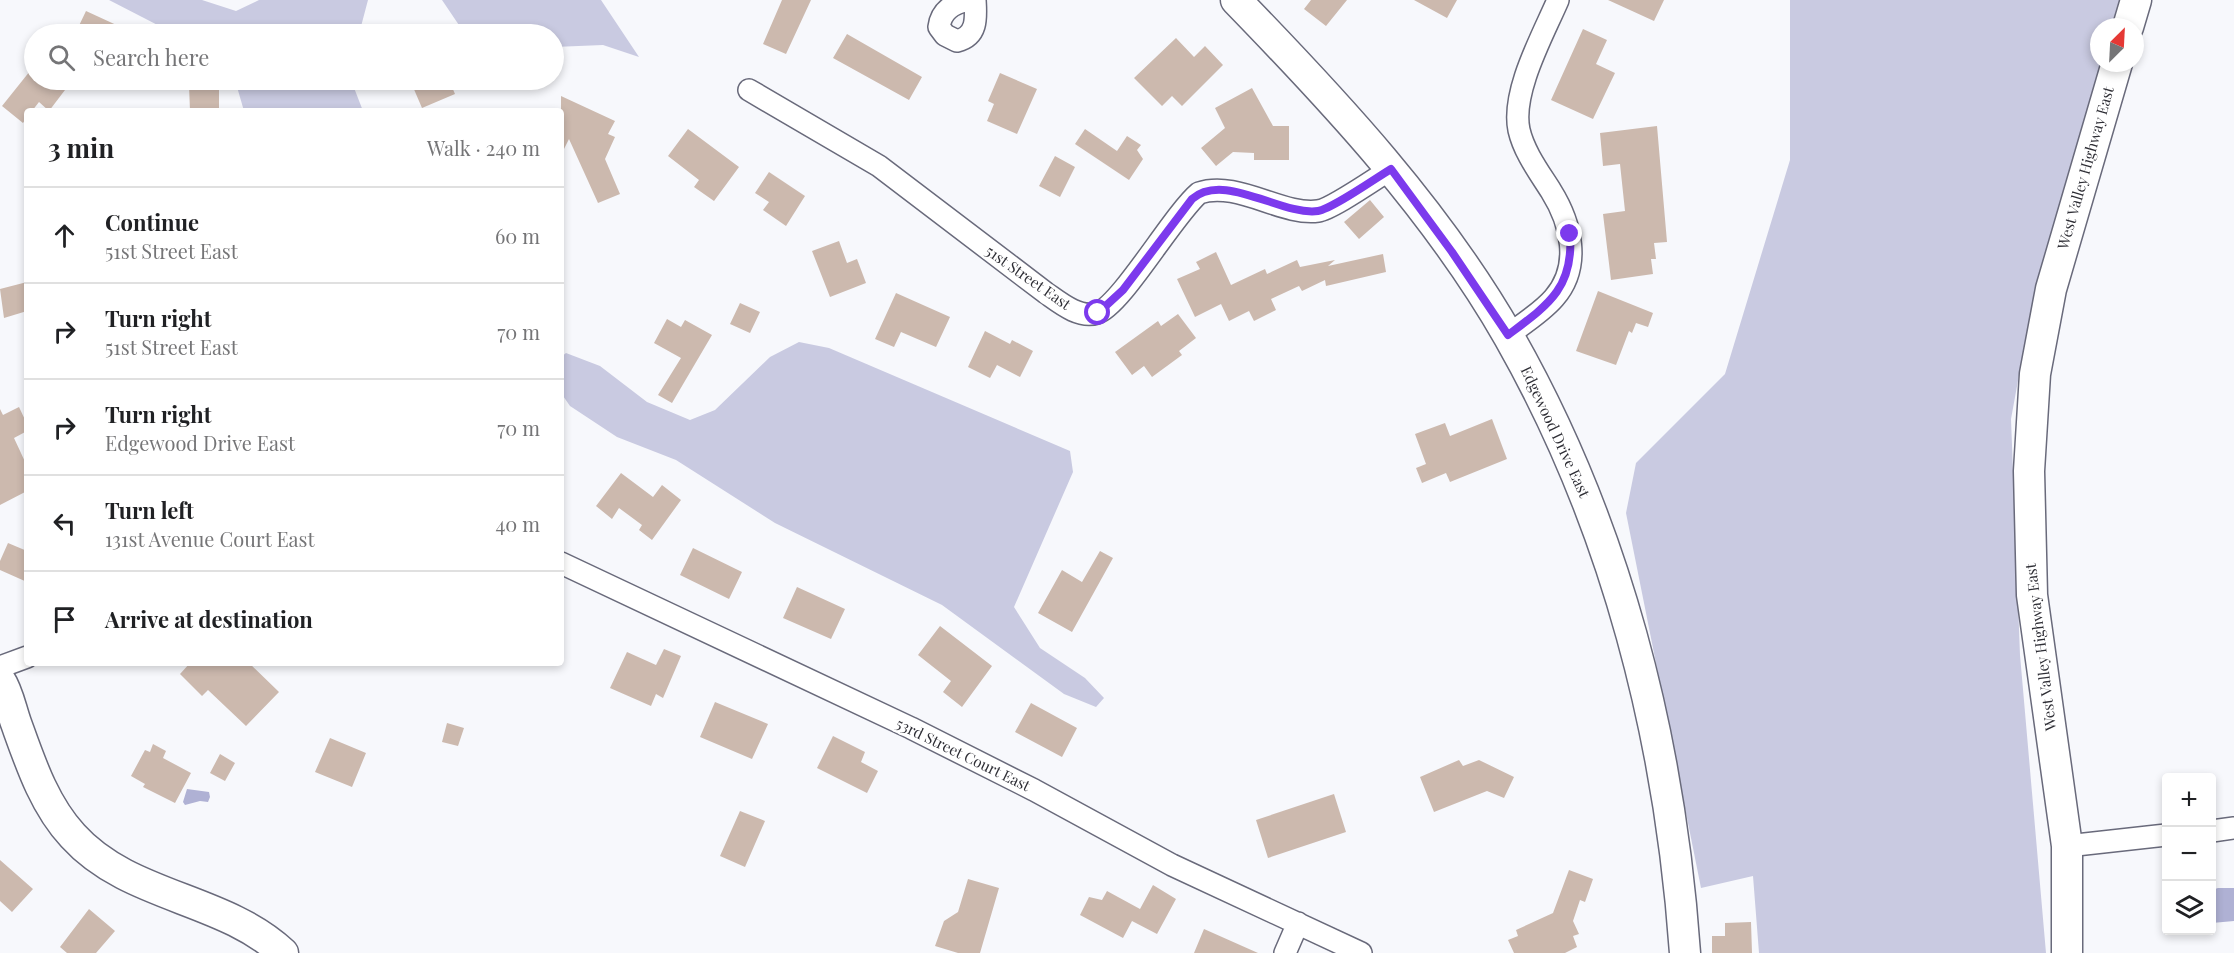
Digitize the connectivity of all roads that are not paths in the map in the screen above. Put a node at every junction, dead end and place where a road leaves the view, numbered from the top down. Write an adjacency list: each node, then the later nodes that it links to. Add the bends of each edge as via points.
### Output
1 (967, 0): 2 (street, via 948,8 940,17 939,27 957,41 972,32)
2 (975, 0)
3 (1236, 0): 9 (street, Edgewood Drive East)
4 (1558, 0): 10 (street, via 1529,69 1518,116 1524,146 1570,234 1571,254 1554,298)
5 (2136, 0): 6 (street)
6 (2131, 18)
7 (2114, 72): 18 (street, West Valley Highway East, via 2051,289 2036,374 2030,460 2032,595)
8 (749, 90): 9 (street, 51st Street East, via 879,166 1046,294 1066,307 1091,314 1105,309 1123,290 1199,193 1226,191 1320,211)
9 (1391, 169): 10 (street, Edgewood Drive East)
10 (1508, 335): 23 (street, Edgewood Drive East, via 1572,464 1631,629 1658,747)
11 (564, 564): 19 (street, 53rd Street Court East, via 910,728 1172,865)
12 (24, 658): 13 (street)
13 (0, 667)
14 (0, 680): 20 (street, via 45,797 72,836 91,854 129,878 250,928)
15 (2234, 828): 16 (street)
16 (2216, 830)
17 (2162, 836): 18 (street)
18 (2067, 846): 24 (street, West Valley Highway East)
19 (1298, 923): 21 (street); 22 (street, 53rd Street Court East)
20 (283, 953)
21 (1285, 953)
22 (1361, 953)
23 (1685, 953)
24 (2067, 953)

